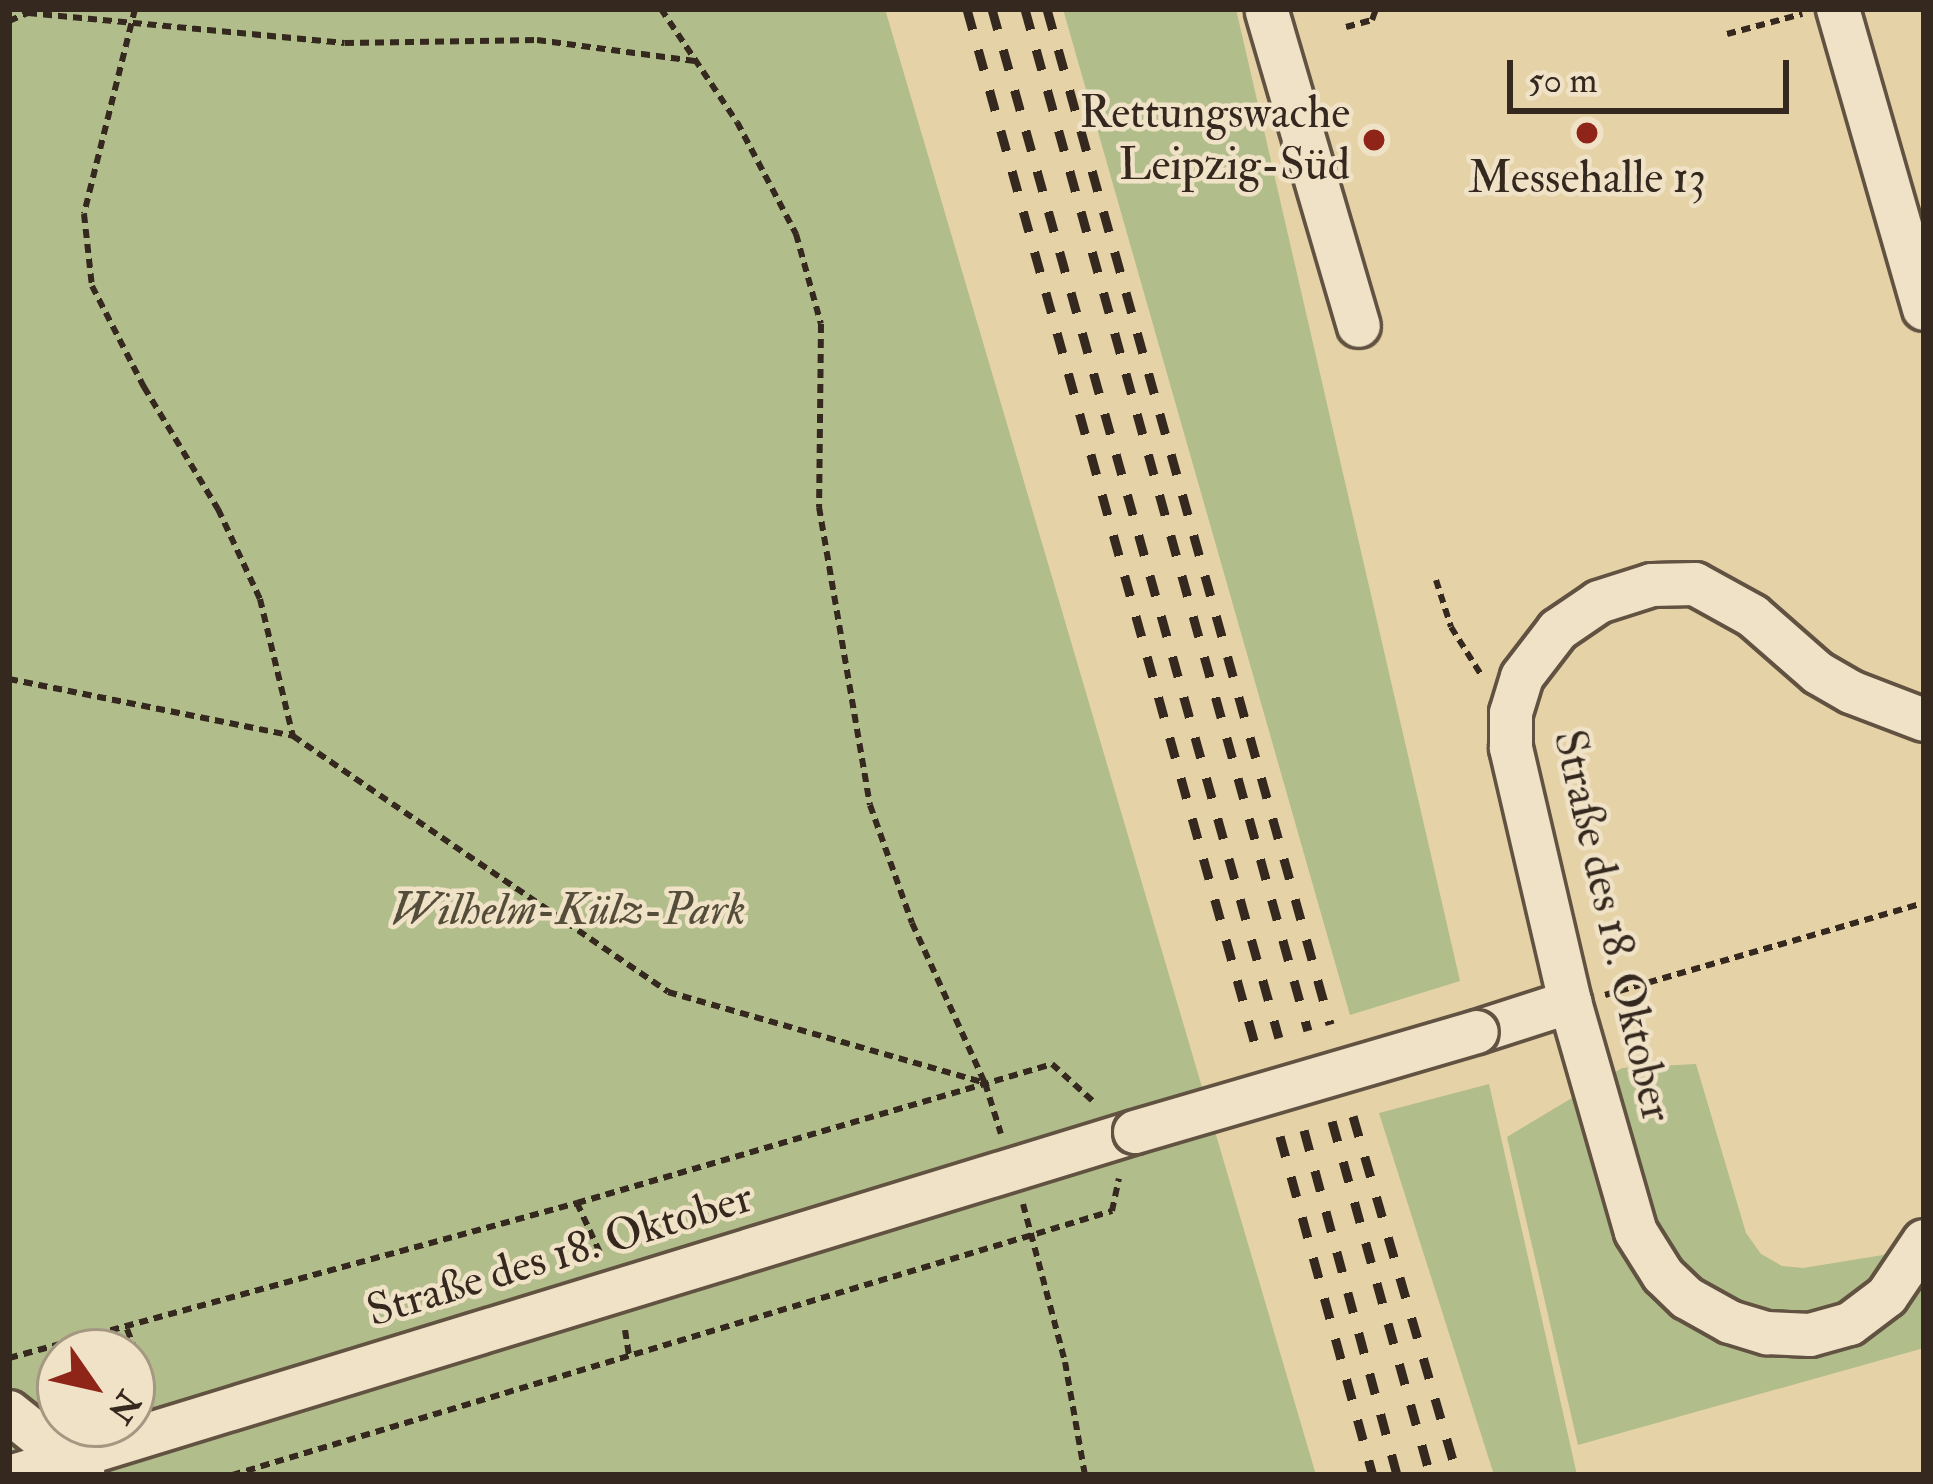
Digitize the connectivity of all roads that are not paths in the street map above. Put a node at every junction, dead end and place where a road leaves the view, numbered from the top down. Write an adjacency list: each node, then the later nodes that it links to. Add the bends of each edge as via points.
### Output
1 (1838, 9): 3 (street)
2 (1267, 12): 4 (street)
3 (1924, 309)
4 (1359, 326)
5 (1924, 720): 6 (street, Straße des 18. Oktober, via 1834,682 1754,616 1695,584 1652,585 1599,602 1538,652 1516,696 1511,748)
6 (1570, 1002): 7 (street, Straße des 18. Oktober, via 1636,1232 1687,1298 1730,1322 1810,1335 1850,1324 1887,1296); 9 (street, Straße des 18. Oktober, bridge, via 1012,1168)
7 (1924, 1241)
8 (9, 1412): 9 (street)
9 (79, 1468): 10 (street, Straße des 18. Oktober)
10 (16, 1475)

